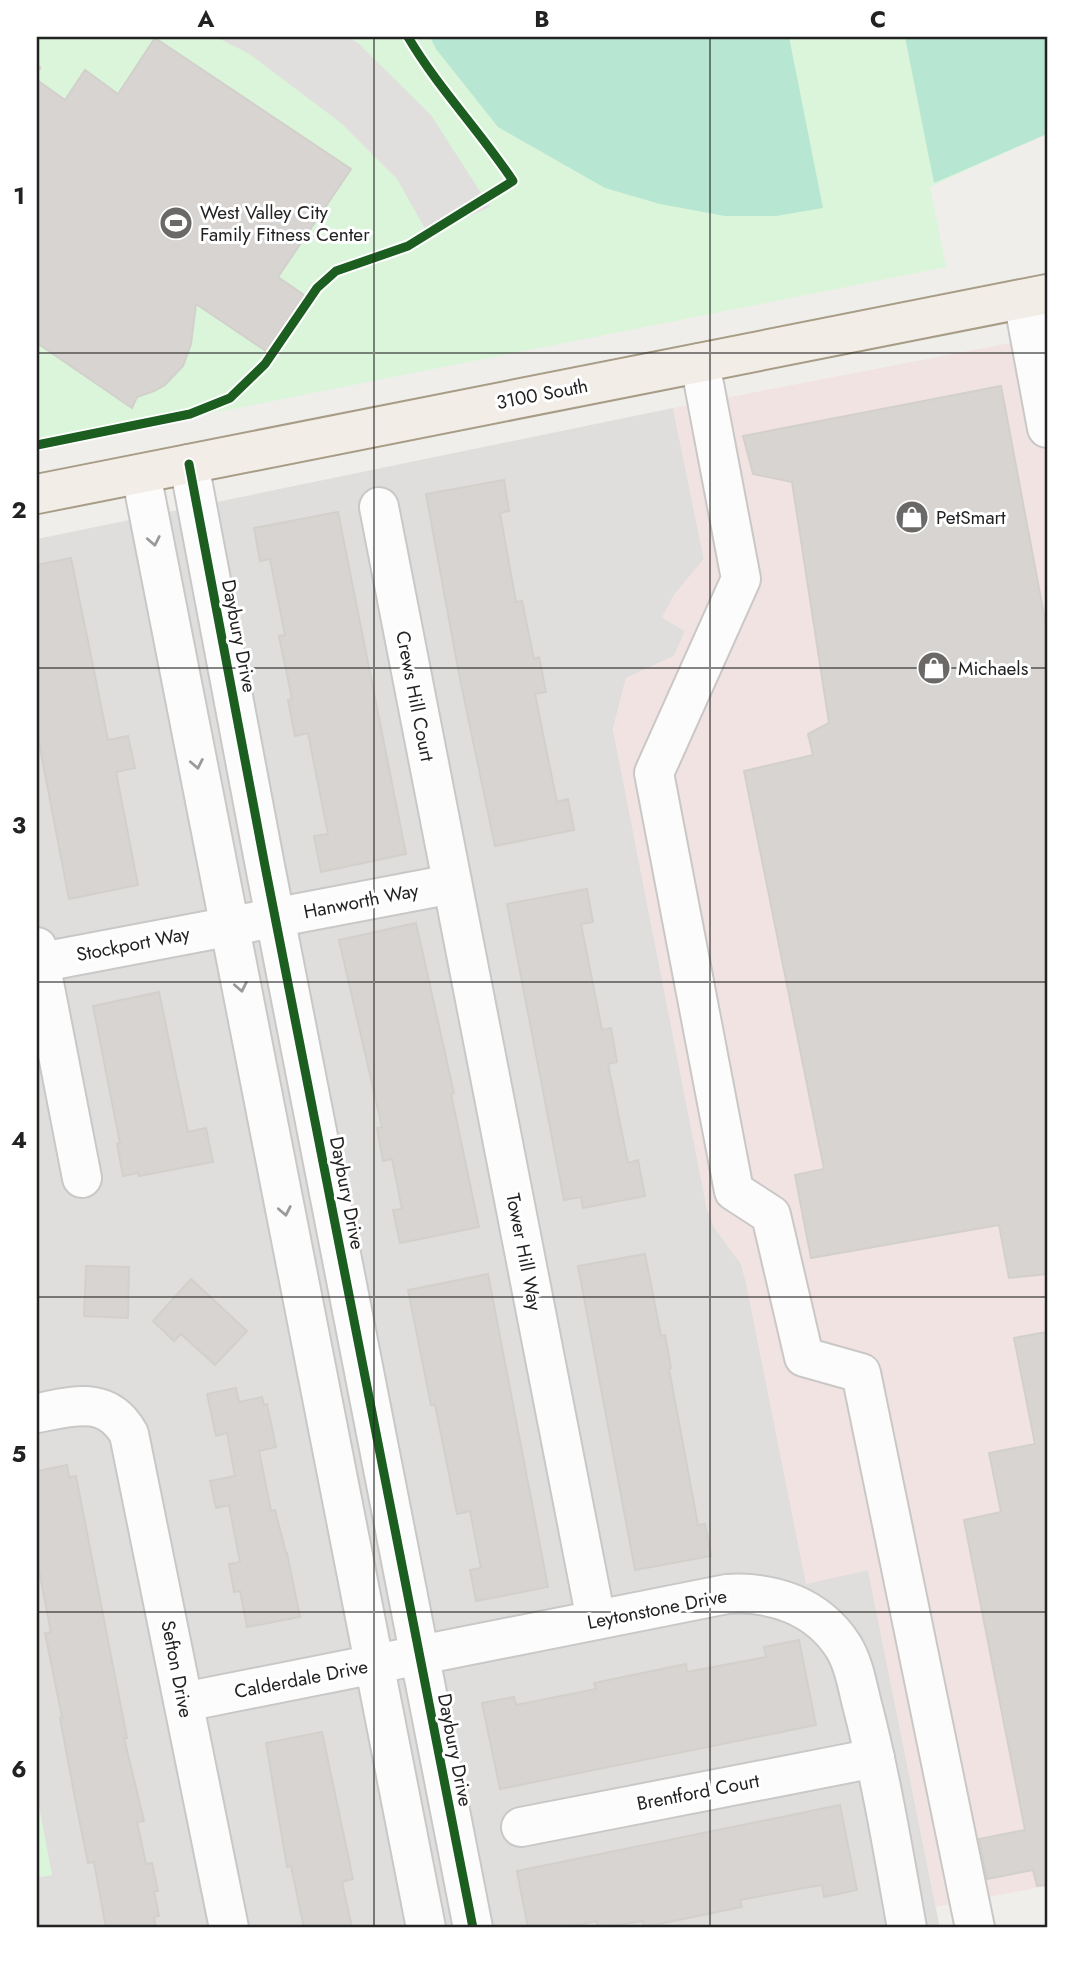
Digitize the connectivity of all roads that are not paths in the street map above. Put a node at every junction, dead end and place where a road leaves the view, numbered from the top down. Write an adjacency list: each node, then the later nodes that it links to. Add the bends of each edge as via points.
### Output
1 (1035, 297): 2 (main road, 3100 South); 3 (street)
2 (700, 363): 4 (main road, 3100 South); 24 (street, via 741,579 654,773 734,1191 771,1215 804,1357 861,1373)
3 (1046, 420)
4 (189, 464): 5 (main road, 3100 South); 9 (street, Daybury Drive)
5 (141, 474): 6 (main road, 3100 South); 10 (street, one-way to 10)
6 (37, 494)
7 (379, 507): 8 (street, Crews Hill Court)
8 (452, 884): 9 (street, Hanworth Way); 14 (street, Tower Hill Way)
9 (276, 917): 10 (street, Hanworth Way); 15 (street, Daybury Drive)
10 (229, 926): 11 (street, Stockport Way); 16 (street, one-way to 16)
11 (38, 957): 12 (street)
12 (82, 1178)
13 (37, 1413): 17 (street, Sefton Drive, via 85,1405 102,1408 116,1415 129,1434)
14 (596, 1620): 15 (street, Leytonstone Drive); 18 (street, Leytonstone Drive, via 743,1593 798,1605 828,1627 843,1646)
15 (418, 1655): 16 (street, Calderdale Drive); 22 (street, Daybury Drive)
16 (375, 1664): 17 (street, Calderdale Drive); 21 (street)
17 (184, 1702): 20 (street, Sefton Drive)
18 (876, 1758): 19 (street, Brentford Court); 23 (street, Leytonstone Drive)
19 (521, 1826)
20 (229, 1928)
21 (426, 1928)
22 (473, 1928)
23 (907, 1928)
24 (975, 1928)

